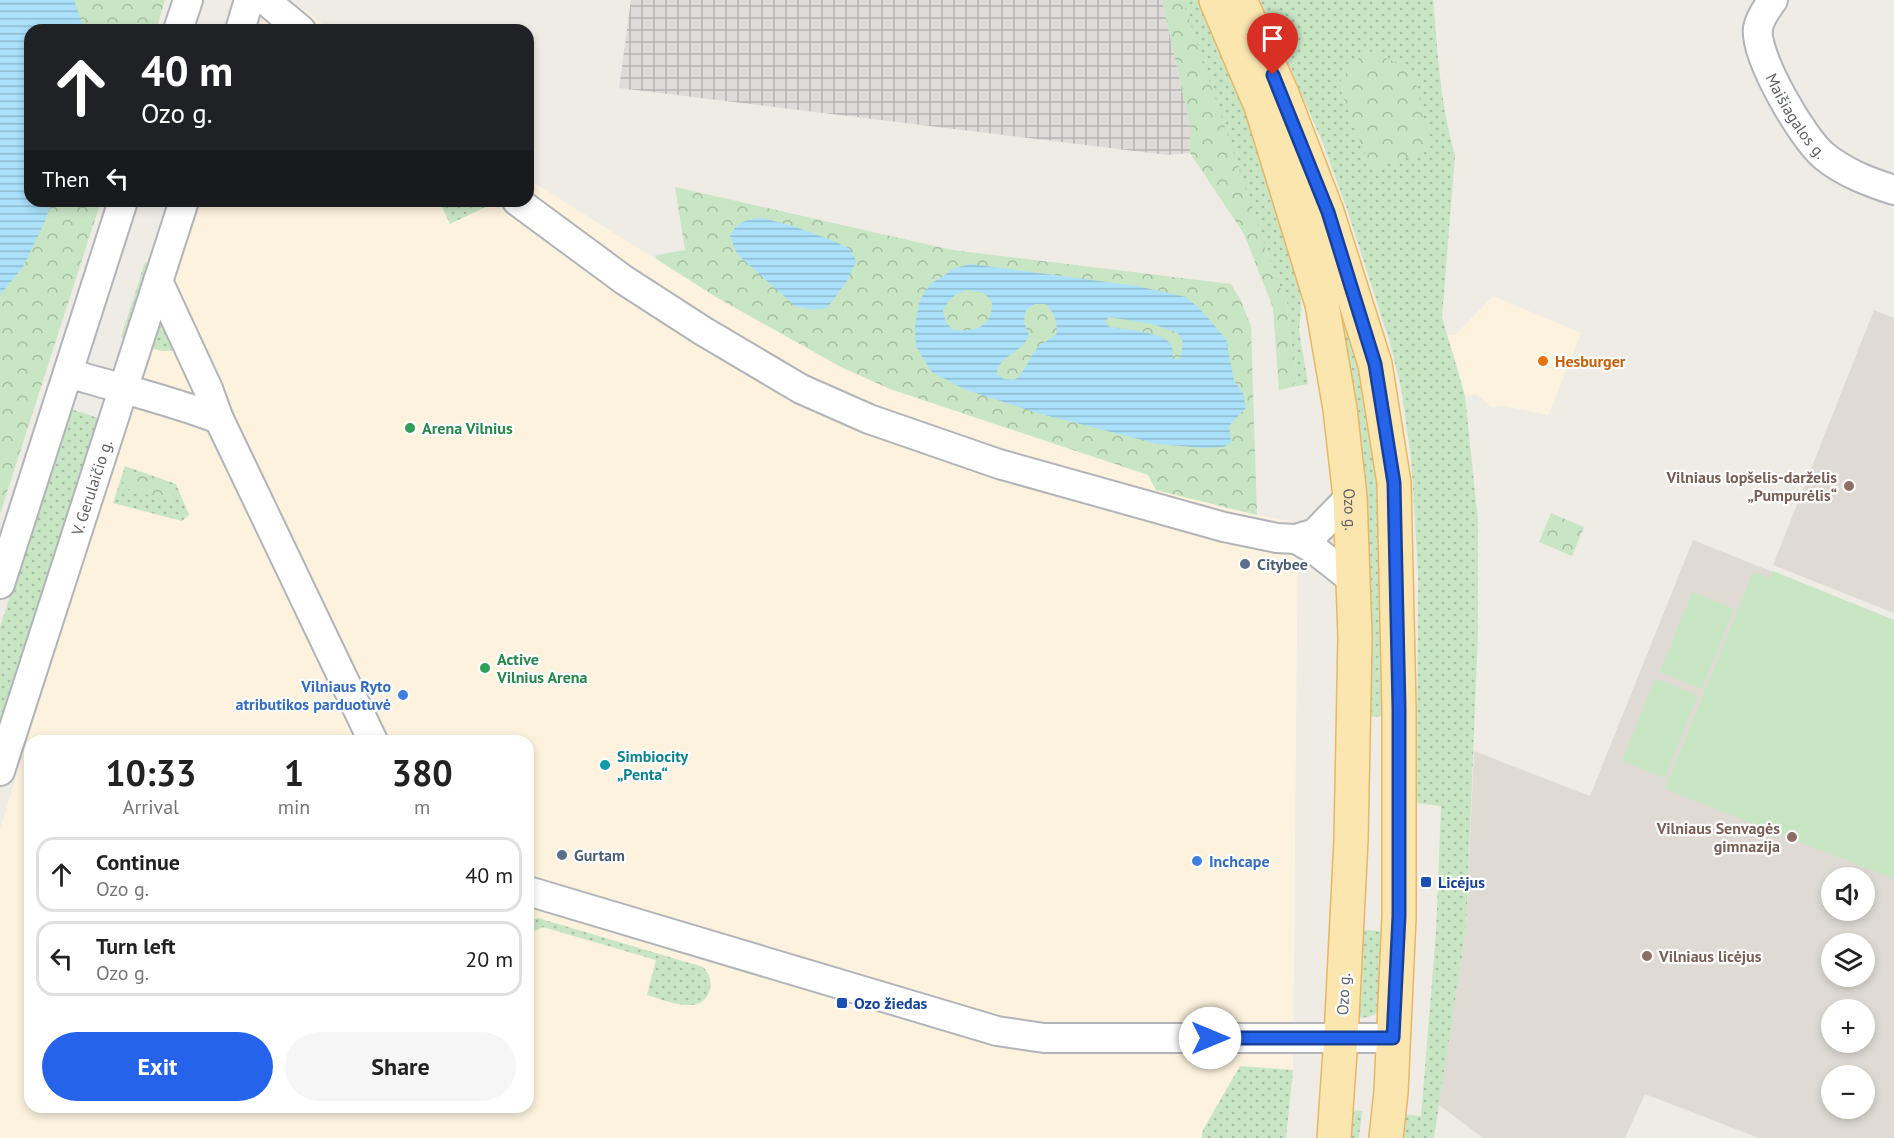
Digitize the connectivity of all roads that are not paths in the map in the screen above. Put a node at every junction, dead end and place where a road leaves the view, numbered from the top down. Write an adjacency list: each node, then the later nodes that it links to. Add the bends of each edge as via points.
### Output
1 (188, 0): 7 (street)
2 (249, 0): 8 (street)
3 (265, 0): 9 (street)
4 (1216, 0): 18 (main road, Ozo g., via 1261,106 1322,304 1341,409)
5 (1240, 0): 26 (main road, via 1328,212 1375,364 1394,483 1399,916)
6 (1773, 0): 10 (street, Maišiagalos g., via 1758,28 1759,44 1793,117 1824,155 1863,180)
7 (180, 24)
8 (242, 24)
9 (294, 24)
10 (1894, 190)
11 (121, 207): 15 (street)
12 (182, 207): 14 (street, V. Gerulaičio g.)
13 (525, 207): 19 (street, via 624,280 703,331 836,406 999,464 1224,527)
14 (158, 281): 16 (street, V. Gerulaičio g.); 17 (street)
15 (68, 372): 16 (street); 21 (street)
16 (123, 390): 17 (street); 23 (street, V. Gerulaičio g.)
17 (219, 419): 22 (street)
18 (1350, 497): 19 (street, via 1315,533); 20 (main road, Ozo g.)
19 (1296, 539): 20 (street)
20 (1353, 580): 25 (main road, Ozo g., via 1351,840)
21 (0, 584)
22 (370, 735)
23 (0, 771)
24 (534, 893): 25 (street, via 998,1031 1044,1038)
25 (1341, 1037): 26 (street, Ozo g.); 27 (main road, Ozo g.)
26 (1393, 1038): 28 (main road)
27 (1334, 1138)
28 (1386, 1138)

